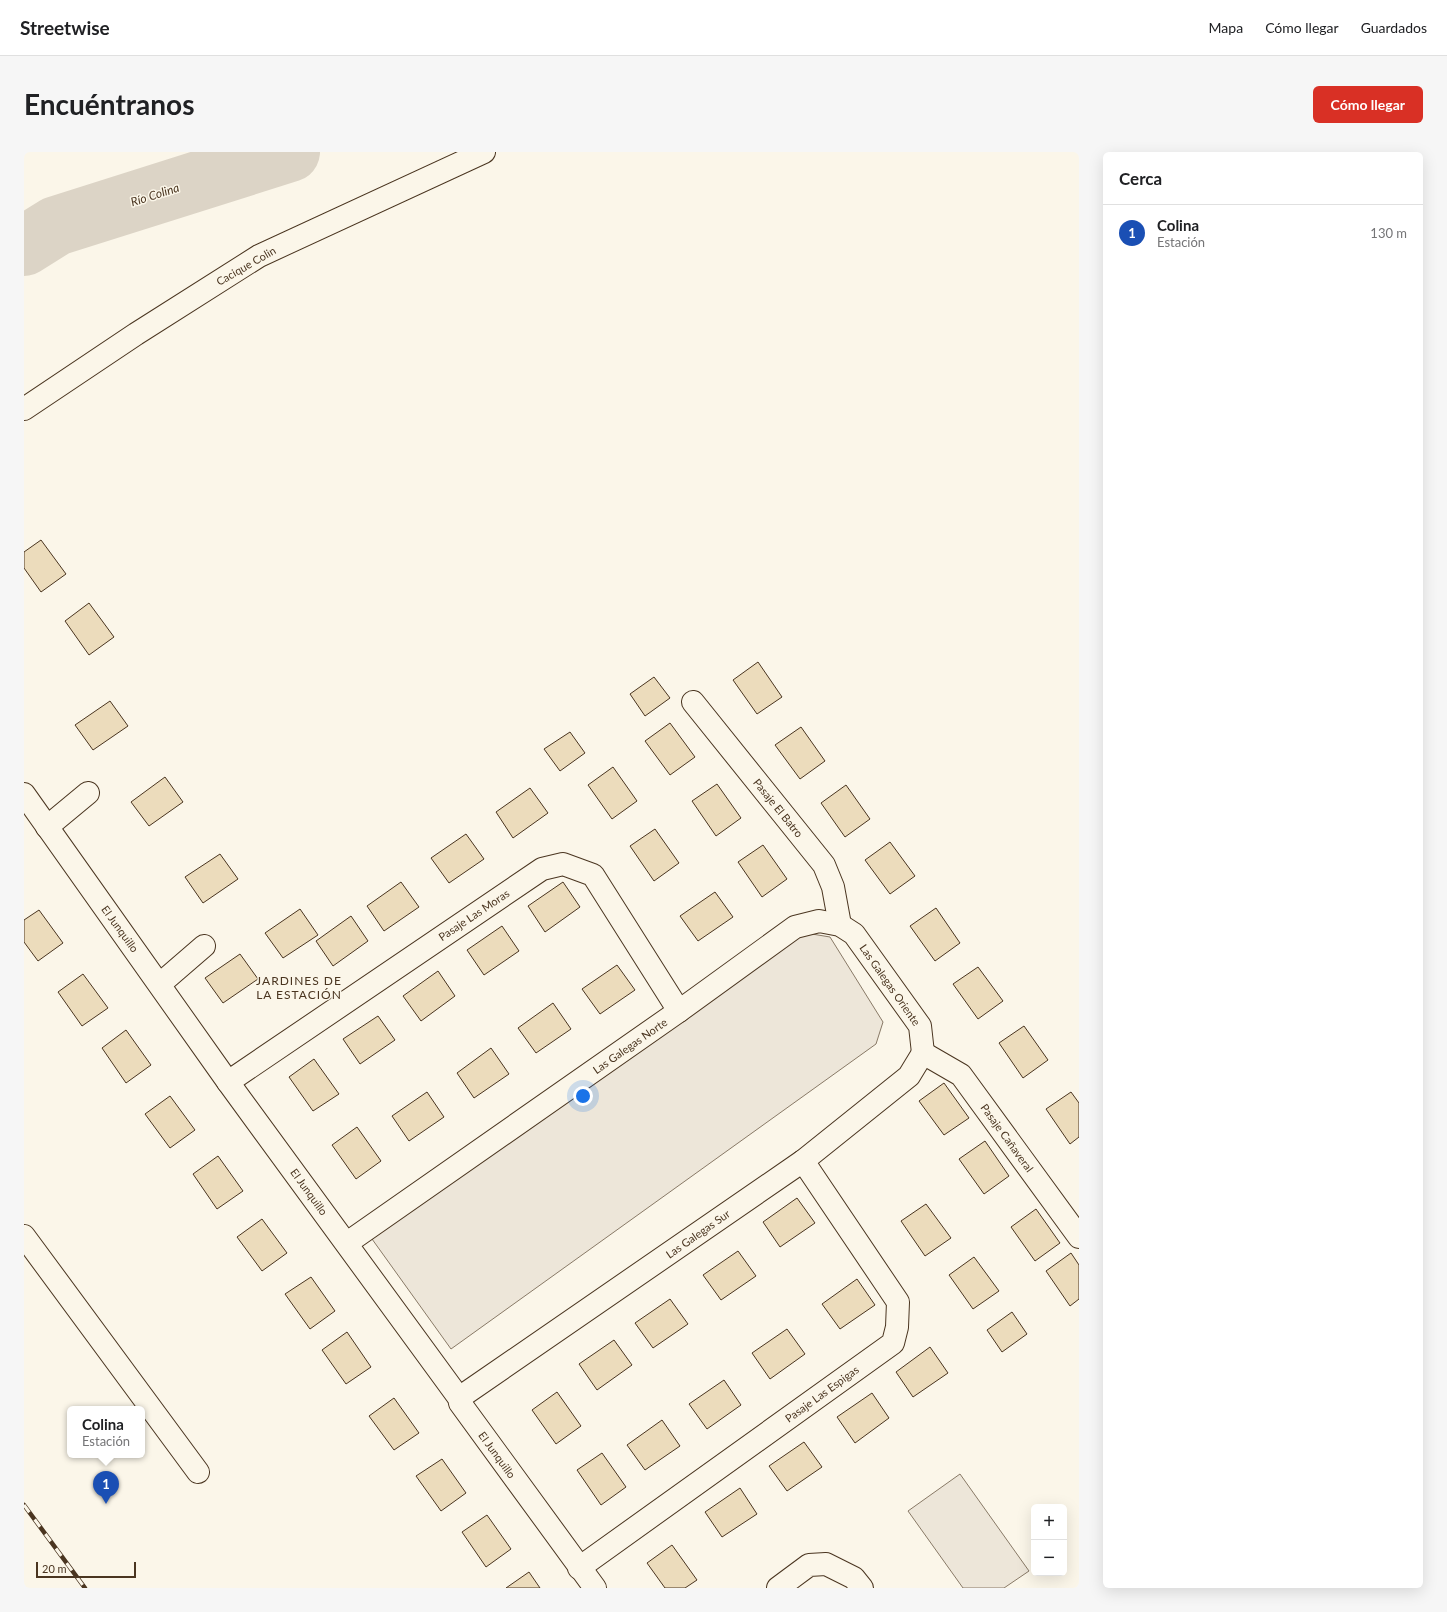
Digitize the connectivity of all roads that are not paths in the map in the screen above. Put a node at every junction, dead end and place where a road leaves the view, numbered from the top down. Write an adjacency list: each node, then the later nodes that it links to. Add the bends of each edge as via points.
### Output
1 (484, 152): 2 (street, Cacique Colin, via 259,256)
2 (24, 409)
3 (694, 702): 7 (street, Pasaje El Batro, via 824,865 833,887)
4 (88, 793): 6 (street)
5 (24, 794): 6 (street, El Junquillo)
6 (48, 827): 9 (street, El Junquillo)
7 (840, 925): 10 (street, Las Galegas Norte, via 819,921 794,927); 11 (street, Las Galegas Oriente, via 854,934 920,1026)
8 (204, 946): 9 (street)
9 (160, 984): 12 (street, El Junquillo)
10 (679, 1011): 12 (street, Pasaje Las Moras, via 593,875 563,864 542,869); 16 (street, Las Galegas Norte)
11 (923, 1053): 13 (street, Las Galegas Sur, via 909,1076); 15 (street, Pasaje Cañaveral, via 961,1075)
12 (228, 1082): 16 (street, El Junquillo)
13 (803, 1161): 17 (street, Las Galegas Sur); 19 (street, Pasaje Las Espigas, via 898,1302 897,1327 893,1343)
14 (24, 1236): 18 (street)
15 (1079, 1237)
16 (347, 1243): 17 (street, El Junquillo)
17 (459, 1398): 19 (street, El Junquillo, via 460,1403)
18 (198, 1472)
19 (579, 1568): 20 (street, El Junquillo)
20 (595, 1588)
21 (778, 1588): 22 (street, via 808,1565 826,1564 854,1578)
22 (862, 1588)

